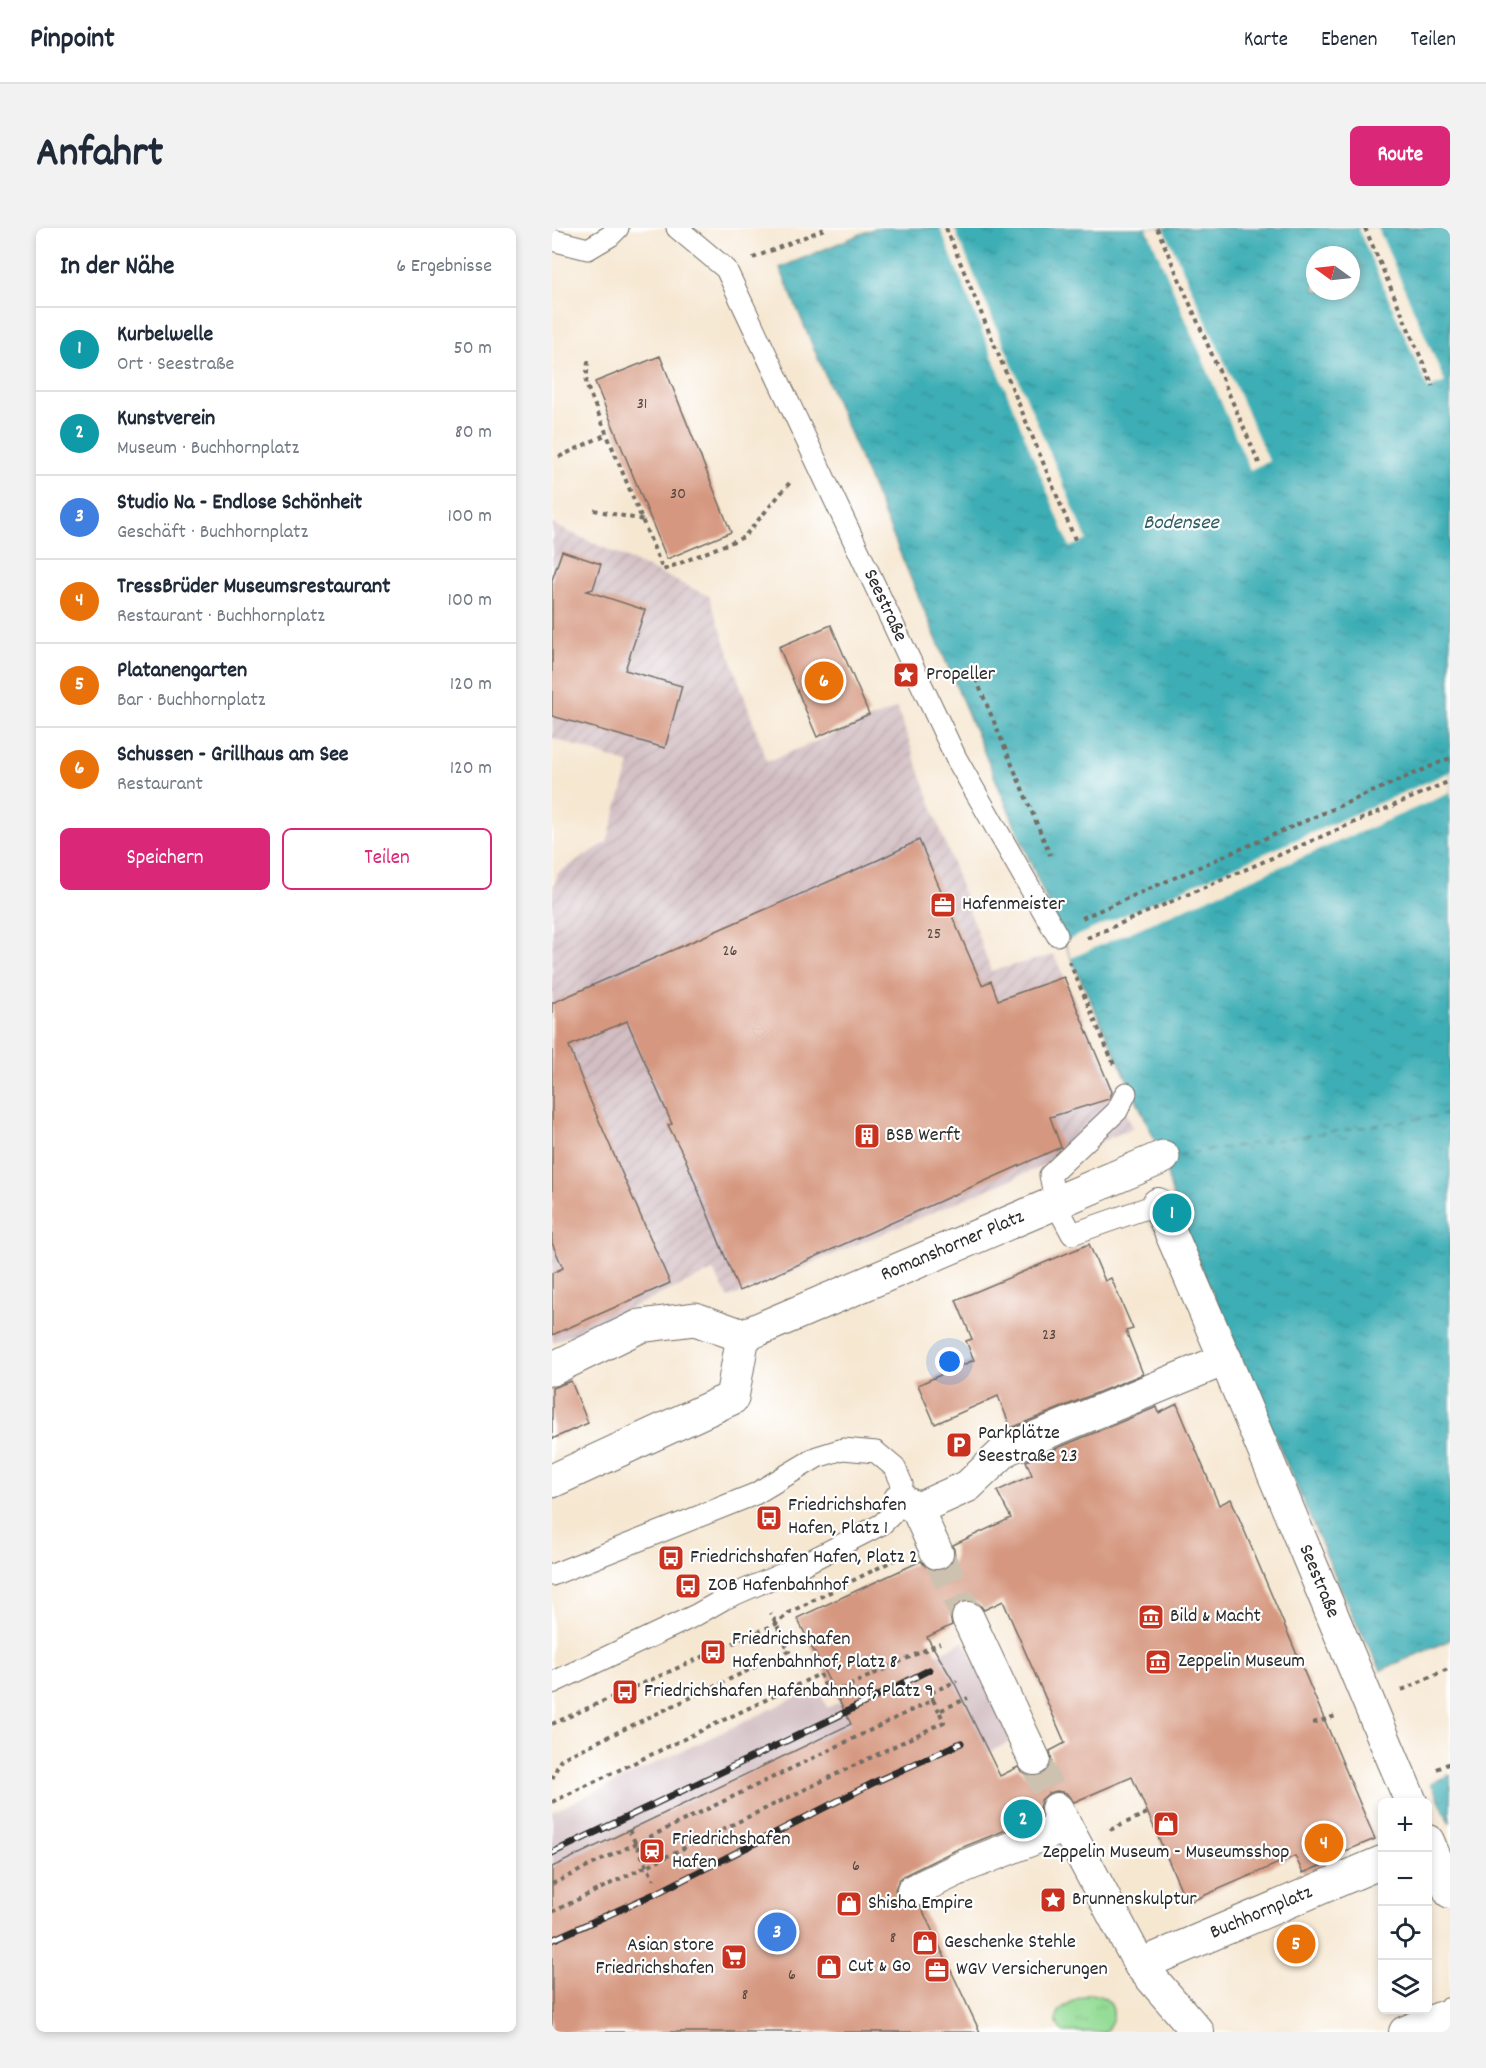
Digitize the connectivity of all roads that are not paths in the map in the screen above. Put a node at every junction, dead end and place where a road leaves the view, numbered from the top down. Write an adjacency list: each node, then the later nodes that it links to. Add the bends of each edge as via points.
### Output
1 (618, 228): 3 (lane, via 588,249)
2 (677, 228): 4 (lane, Seestraße, via 726,269 956,758)
3 (552, 240)
4 (1060, 942)
5 (1126, 1093): 7 (lane, via 1117,1111 1050,1175)
6 (1162, 1157): 7 (main road, Romanshorner Platz)
7 (1056, 1204): 8 (lane, via 1072,1234); 9 (main road, Romanshorner Platz)
8 (1158, 1204): 10 (street, Seestraße)
9 (743, 1336): 11 (main road, via 695,1319 640,1326); 12 (main road, via 732,1398)
10 (1226, 1359): 13 (street, via 1007,1449 968,1486); 19 (street, Seestraße)
11 (552, 1369)
12 (552, 1481)
13 (909, 1504): 14 (street); 15 (lane, via 895,1468 876,1452 843,1449 817,1456 755,1494); 17 (lane, via 882,1524)
14 (935, 1547)
15 (552, 1575)
16 (968, 1618): 18 (street, via 979,1686)
17 (552, 1683)
18 (1034, 1759)
19 (1409, 1798)
20 (1432, 1851): 23 (street)
21 (1378, 1864): 24 (street, Buchhornplatz)
22 (913, 1891): 24 (street, via 1061,1818)
23 (1450, 1892)
24 (1140, 1965): 26 (street)
25 (1450, 2014): 27 (street)
26 (1198, 2032)
27 (1405, 2032)

